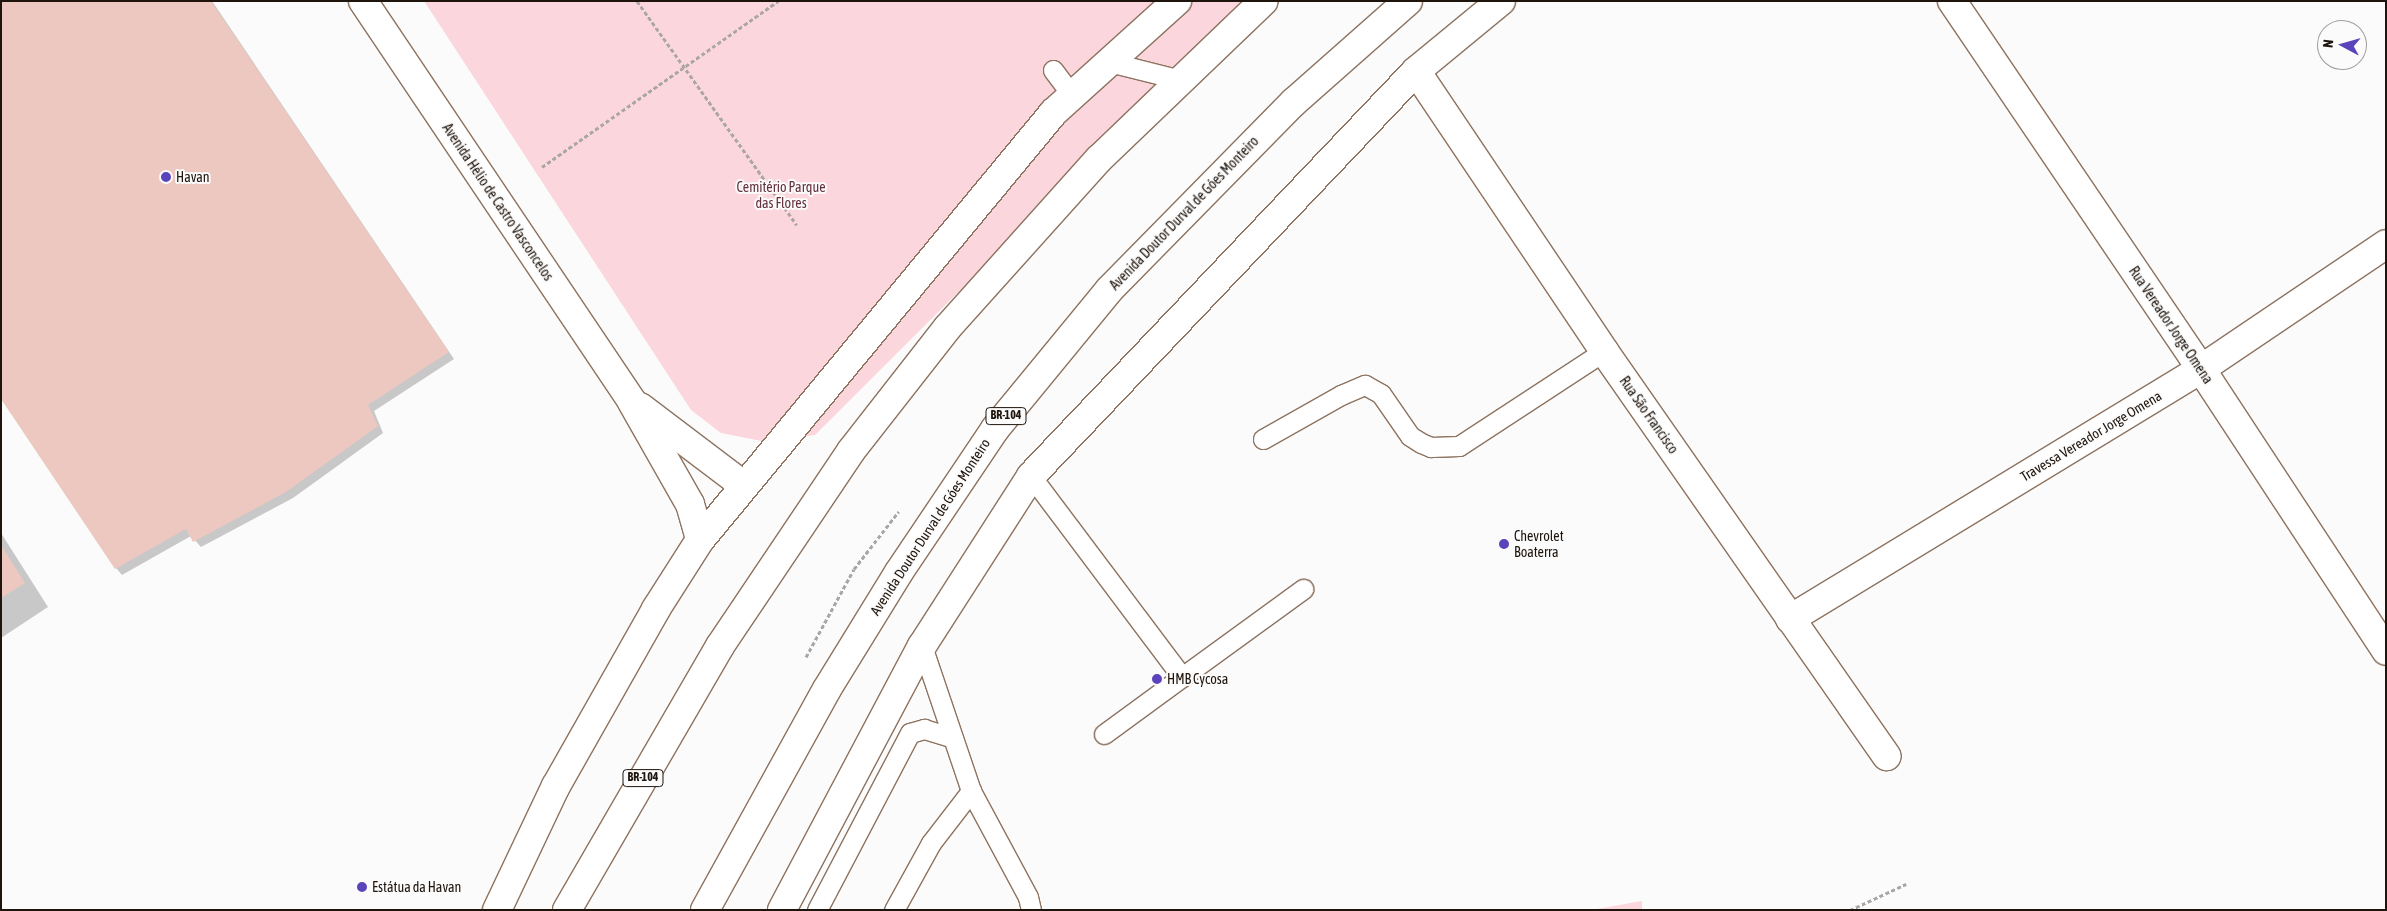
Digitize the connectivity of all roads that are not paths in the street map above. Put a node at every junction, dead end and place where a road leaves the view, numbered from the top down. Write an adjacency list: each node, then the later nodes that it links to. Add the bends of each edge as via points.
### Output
1 (363, 1): 15 (main road, Avenida Hélio de Castro Vasconcelos)
2 (1177, 1): 7 (main road)
3 (1264, 1): 10 (main road, BR-104)
4 (1408, 1): 31 (main road, Avenida Doutor Durval de Góes Monteiro / BR-104, via 1294,102 1109,290 995,429 899,572 827,689)
5 (1501, 1): 9 (main road)
6 (1952, 1): 14 (main road, Rua Vereador Jorge Omena)
7 (1109, 62): 10 (lane); 11 (main road)
8 (1053, 70): 11 (lane)
9 (1416, 70): 13 (main road, Rua São Francisco); 17 (main road)
10 (1181, 80): 30 (main road, BR-104, via 1099,159 955,320 851,451 720,646)
11 (1072, 95): 18 (main road, via 1054,112)
12 (2386, 244): 14 (main road, Travessa Vereador Jorge Omena)
13 (1604, 351): 16 (lane, via 1459,446 1431,447 1410,436 1381,394 1366,385 1341,395); 21 (main road, Rua São Francisco)
14 (2201, 369): 21 (main road, Travessa Vereador Jorge Omena); 23 (main road, Rua Vereador Jorge Omena)
15 (632, 402): 18 (main road, Avenida Hélio de Castro Vasconcelos); 19 (main road, Avenida Hélio de Castro Vasconcelos, via 690,504)
16 (1264, 439)
17 (1031, 476): 22 (main road); 24 (lane)
18 (743, 485): 19 (main road)
19 (700, 540): 29 (main road, via 656,609 556,786)
20 (1304, 589): 24 (lane)
21 (1790, 618): 27 (main road, Rua São Francisco)
22 (922, 646): 26 (lane); 32 (main road)
23 (2386, 651)
24 (1182, 677): 25 (lane)
25 (1104, 734)
26 (953, 738): 28 (lane); 33 (lane, via 924,730 910,733)
27 (1887, 756)
28 (971, 791): 34 (lane, via 931,843); 35 (lane, via 1028,897)
29 (497, 910)
30 (567, 910)
31 (705, 910)
32 (782, 910)
33 (817, 910)
34 (894, 910)
35 (1031, 910)

